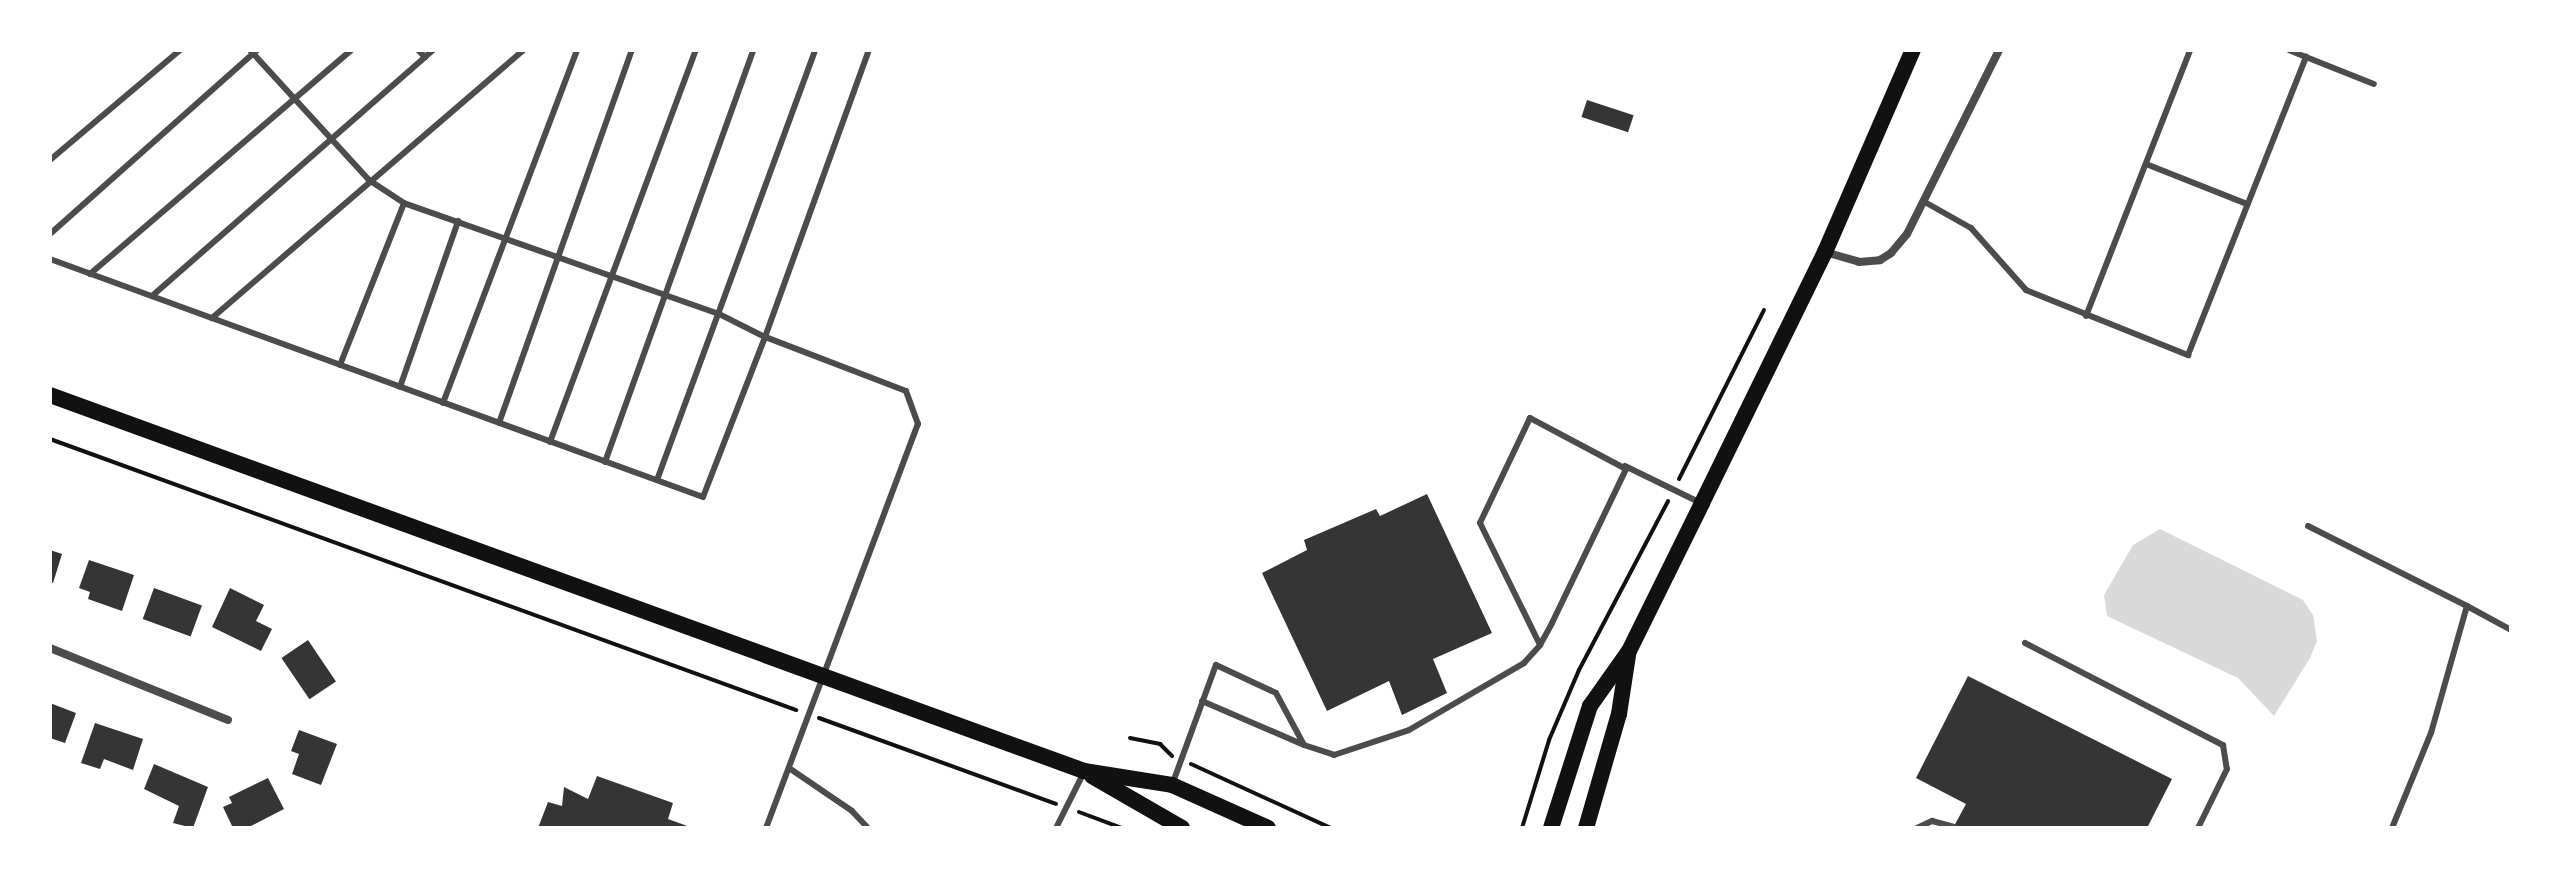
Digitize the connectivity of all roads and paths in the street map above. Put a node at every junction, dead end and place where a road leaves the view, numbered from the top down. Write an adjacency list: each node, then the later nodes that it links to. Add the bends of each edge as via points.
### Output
1 (180, 50): 22 (lane)
2 (351, 50): 20 (lane)
3 (418, 50): 17 (lane)
4 (433, 50): 17 (lane)
5 (524, 50): 24 (lane)
6 (577, 50): 30 (lane)
7 (632, 50): 32 (lane)
8 (696, 50): 35 (lane)
9 (753, 50): 36 (lane)
10 (815, 50): 39 (lane)
11 (869, 50): 42 (lane)
12 (1913, 50): 31 (main road)
13 (1999, 50): 25 (street)
14 (2190, 50): 23 (lane)
15 (2289, 50): 18 (lane)
16 (253, 51): 20 (lane); 29 (lane)
17 (425, 57): 21 (lane)
18 (2306, 57): 19 (lane); 27 (lane)
19 (2374, 84)
20 (294, 98): 21 (lane); 34 (lane)
21 (333, 140): 24 (lane); 37 (lane)
22 (50, 160)
23 (2146, 164): 27 (lane); 40 (lane)
24 (369, 180): 26 (lane); 41 (lane)
25 (1923, 201): 31 (street, via 1907,234 1880,260 1859,262); 40 (lane, via 1971,228 2026,290)
26 (404, 203): 28 (lane); 43 (lane)
27 (2247, 204): 40 (lane, via 2188,355)
28 (458, 221): 30 (lane); 44 (lane)
29 (50, 234)
30 (507, 240): 32 (lane); 46 (lane)
31 (1825, 252): 54 (main road)
32 (559, 257): 35 (lane); 47 (lane)
33 (50, 259): 34 (lane)
34 (90, 274): 37 (lane)
35 (612, 278): 36 (lane); 49 (lane)
36 (664, 294): 39 (lane); 50 (lane)
37 (152, 296): 41 (lane)
38 (1764, 310): 53 (path)
39 (719, 314): 42 (lane); 52 (lane)
40 (2086, 316)
41 (212, 318): 43 (lane)
42 (765, 337): 52 (lane, via 703,497); 62 (lane, via 906,391 918,424)
43 (340, 365): 44 (lane)
44 (400, 387): 46 (lane)
45 (50, 395): 62 (main road)
46 (443, 403): 47 (lane)
47 (499, 423): 49 (lane)
48 (50, 439): 64 (path)
49 (550, 442): 50 (lane)
50 (605, 462): 52 (lane)
51 (1625, 466): 53 (lane); 59 (lane); 59 (lane, via 1526,420 1480,523)
52 (657, 480)
53 (1674, 489): 54 (lane); 81 (path, via 1579,670 1549,740)
54 (1702, 503): 61 (main road)
55 (2308, 526): 56 (lane)
56 (2467, 606): 57 (lane); 86 (lane, via 2431,733)
57 (2511, 630)
58 (2025, 643): 85 (lane, via 2223,745 2227,769)
59 (1540, 645): 67 (lane, via 1524,663 1409,730 1334,755)
60 (50, 648): 65 (street, via 188,699)
61 (1629, 651): 82 (main road, via 1590,706); 83 (main road, via 1619,714)
62 (821, 675): 64 (lane); 70 (main road)
63 (1202, 701): 67 (lane); 67 (lane, via 1218,664 1276,693); 68 (lane)
64 (807, 714): 69 (lane); 72 (path)
65 (228, 720)
66 (1130, 738): 68 (path, via 1160,744)
67 (1304, 745)
68 (1181, 759): 71 (lane); 80 (path)
69 (789, 768): 74 (lane); 75 (lane)
70 (1084, 771): 71 (main road); 72 (lane); 78 (main road)
71 (1172, 785): 79 (main road)
72 (1066, 807): 76 (lane); 77 (path)
73 (1954, 827): 84 (lane, via 1932,821)
74 (766, 828)
75 (868, 828)
76 (1056, 828)
77 (1122, 828)
78 (1180, 828)
79 (1268, 828)
80 (1331, 828)
81 (1522, 828)
82 (1551, 828)
83 (1586, 828)
84 (1917, 828)
85 (2198, 828)
86 (2392, 828)

